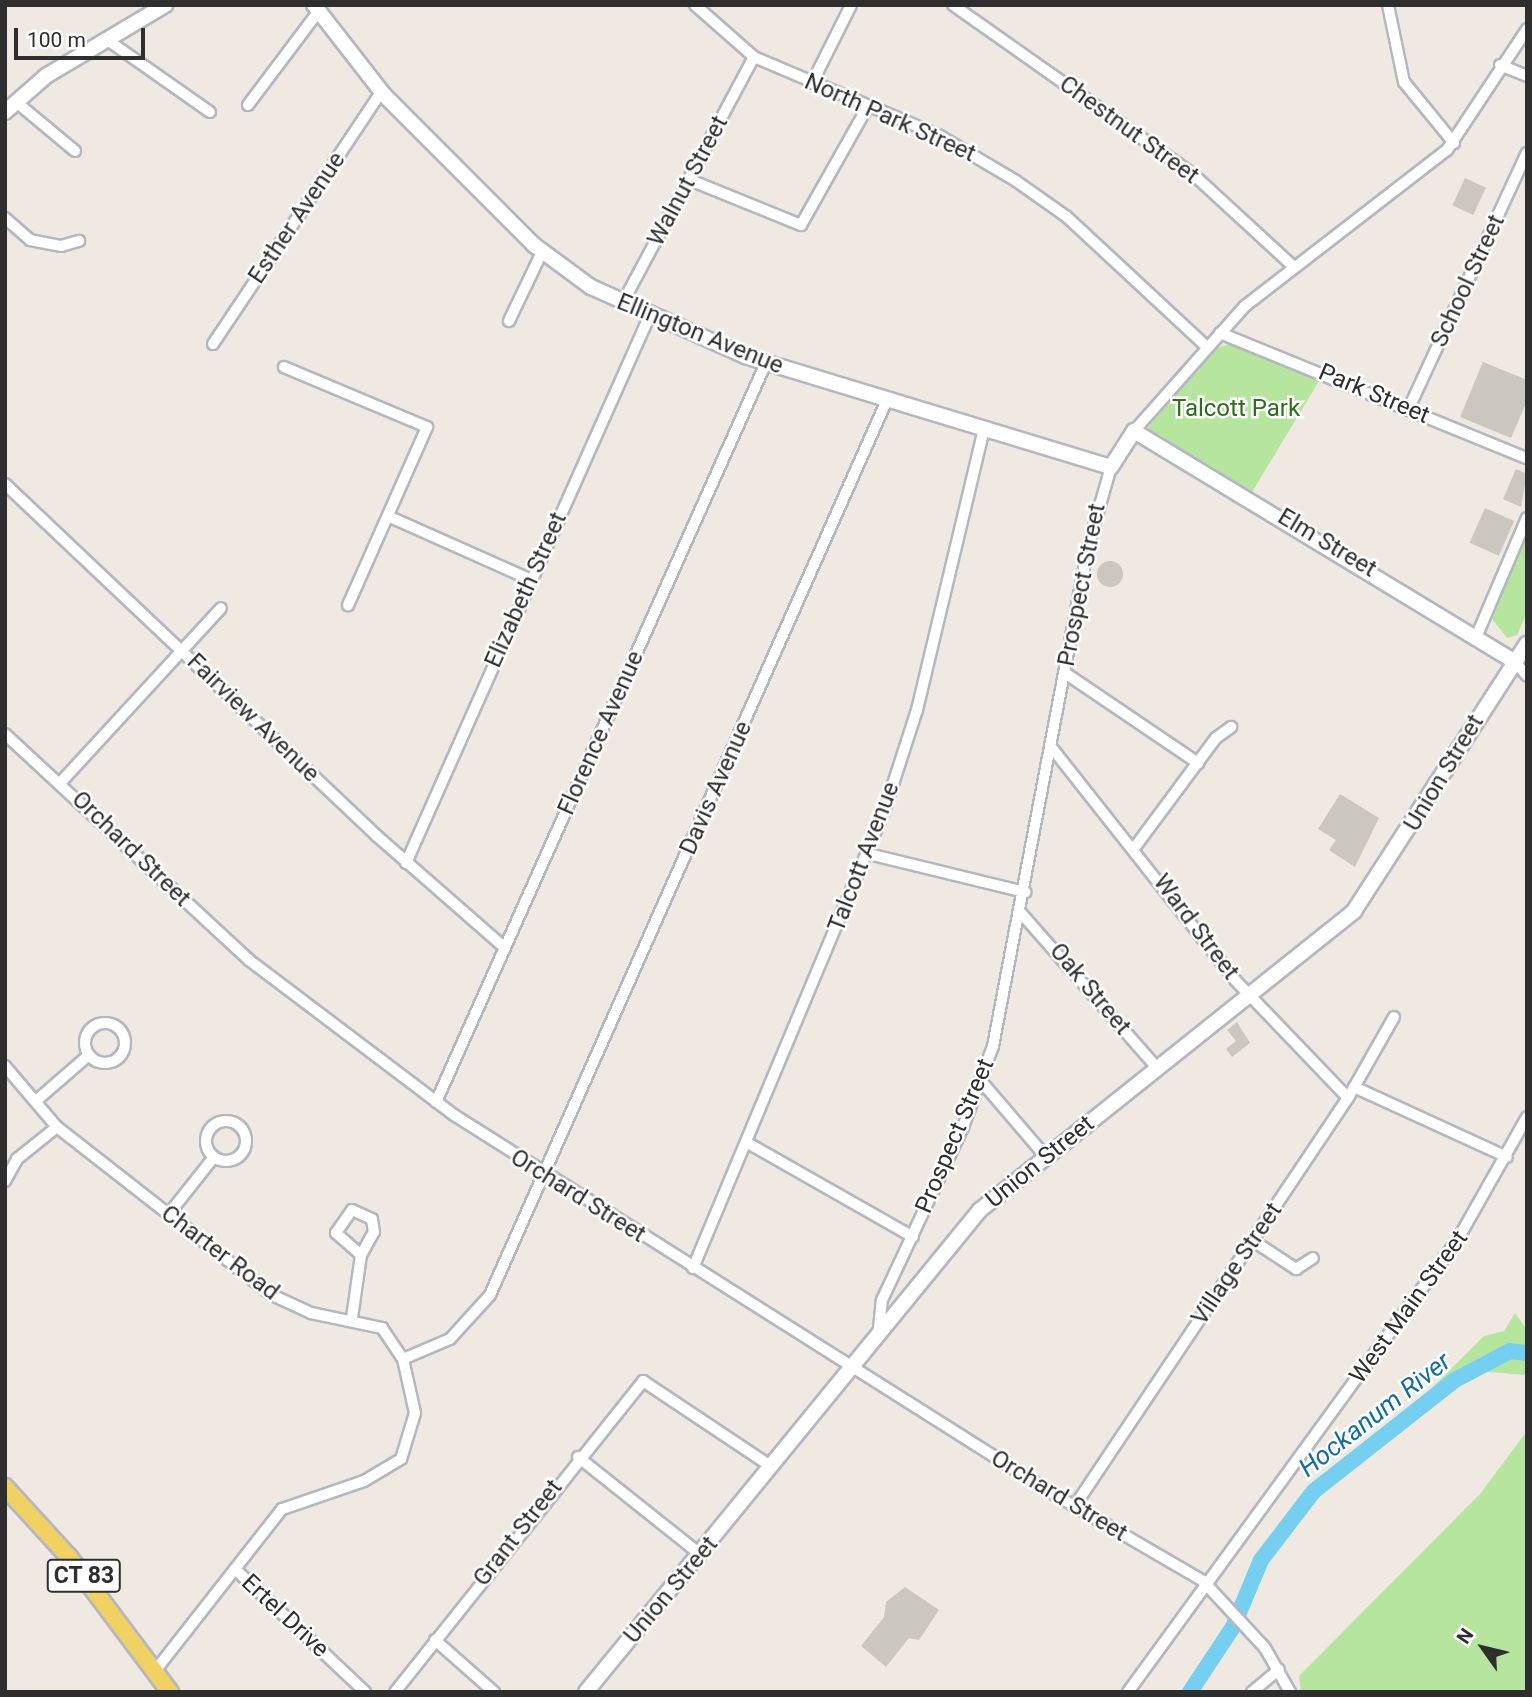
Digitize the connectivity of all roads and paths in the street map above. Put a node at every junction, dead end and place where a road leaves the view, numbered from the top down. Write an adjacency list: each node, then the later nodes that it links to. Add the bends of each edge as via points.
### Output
1 (165, 5): 8 (street)
2 (695, 5): 9 (street, North Park Street)
3 (852, 5): 12 (street)
4 (953, 5): 25 (street, Chestnut Street, via 1195,176)
5 (1388, 5): 18 (street, via 1404,82)
6 (316, 9): 13 (street, Ellington Avenue); 14 (street)
7 (1527, 29): 10 (street, Prospect Street)
8 (106, 39): 16 (street); 17 (street)
9 (754, 57): 12 (street, North Park Street); 21 (street, Walnut Street)
10 (1500, 65): 11 (street); 18 (street, Prospect Street)
11 (1527, 76)
12 (813, 83): 15 (street, North Park Street)
13 (381, 92): 24 (street, Ellington Avenue); 30 (street, Esther Avenue)
14 (248, 105)
15 (867, 106): 21 (street, via 801,225); 31 (street, North Park Street, via 973,154 1046,202)
16 (10, 107): 19 (street)
17 (210, 112)
18 (1454, 143): 25 (street, Prospect Street, via 1388,200)
19 (75, 151)
20 (1527, 153): 35 (street, School Street)
21 (690, 180): 26 (street, Walnut Street)
22 (5, 218): 23 (street, via 30,240 61,246)
23 (79, 241)
24 (542, 252): 26 (street, Ellington Avenue); 28 (street)
25 (1294, 267): 29 (street, Prospect Street)
26 (622, 304): 27 (street, Ellington Avenue)
27 (649, 317): 32 (street, Ellington Avenue); 43 (street, Elizabeth Street)
28 (509, 321)
29 (1220, 333): 31 (street, Prospect Street); 35 (street, Park Street)
30 (213, 344)
31 (1207, 347): 37 (street, Prospect Street)
32 (766, 363): 34 (street, Ellington Avenue); 62 (street, Florence Avenue)
33 (284, 367): 41 (street, via 427,427)
34 (887, 400): 36 (street, Ellington Avenue); 79 (street, Davis Avenue)
35 (1409, 408): 38 (street, Park Street)
36 (984, 429): 39 (street, Ellington Avenue); 58 (street, Talcott Avenue, via 917,710)
37 (1134, 431): 39 (street, Prospect Street); 46 (street, Elm Street)
38 (1527, 458)
39 (1111, 467): 50 (street, Prospect Street, via 1093,521)
40 (5, 484): 48 (street, Fairview Avenue)
41 (390, 517): 43 (street); 44 (street)
42 (1527, 518): 46 (street)
43 (529, 579): 59 (street, Elizabeth Street)
44 (348, 605)
45 (221, 608): 48 (street)
46 (1477, 635): 49 (street, Elm Street)
47 (1527, 644): 49 (street)
48 (181, 650): 56 (street); 59 (street, Fairview Avenue)
49 (1515, 662): 51 (street); 63 (street, Union Street, via 1364,900)
50 (1065, 673): 54 (street, Prospect Street); 55 (street)
51 (1527, 676)
52 (1231, 727): 55 (street)
53 (5, 734): 56 (street, Orchard Street)
54 (1052, 748): 57 (street, Ward Street); 60 (street, Prospect Street)
55 (1198, 763): 57 (street)
56 (61, 782): 72 (street, Orchard Street, via 249,960)
57 (1135, 847): 63 (street, Ward Street)
58 (869, 854): 60 (street); 75 (street, Talcott Avenue)
59 (406, 863): 62 (street, Fairview Avenue)
60 (1025, 892): 61 (street, Prospect Street)
61 (1021, 913): 67 (street, Oak Street); 68 (street, Prospect Street)
62 (505, 948): 72 (street, Florence Avenue)
63 (1250, 994): 67 (street, Union Street); 70 (street, Ward Street)
64 (1394, 1017): 69 (street, Village Street)
65 (89, 1055): 71 (street)
66 (5, 1066): 71 (street, Charter Road)
67 (1157, 1068): 76 (street, Union Street)
68 (981, 1081): 76 (street); 82 (street, Prospect Street)
69 (1354, 1087): 70 (street, Village Street); 78 (street)
70 (1348, 1098): 83 (street, Village Street)
71 (37, 1100): 74 (street, Charter Road)
72 (436, 1102): 79 (street, Orchard Street)
73 (1527, 1117): 78 (street, West Main Street)
74 (57, 1127): 80 (street, via 17,1159); 81 (street, Charter Road)
75 (746, 1142): 82 (street); 86 (street, Talcott Avenue)
76 (1045, 1156): 88 (street, Union Street, via 980,1210)
77 (214, 1157): 81 (street)
78 (1507, 1157): 99 (street, West Main Street, via 1434,1274)
79 (544, 1175): 86 (street, Orchard Street); 91 (street, Davis Avenue, via 480,1310 450,1339)
80 (5, 1181)
81 (168, 1214): 89 (street, Charter Road, via 292,1307)
82 (913, 1237): 87 (street, Prospect Street)
83 (1252, 1240): 85 (street, via 1296,1269); 96 (street, Village Street)
84 (361, 1255): 89 (street)
85 (1313, 1258)
86 (693, 1268): 92 (street, Orchard Street)
87 (890, 1289): 88 (street); 90 (street, Prospect Street, via 877,1316)
88 (900, 1312): 90 (street, Union Street)
89 (352, 1318): 91 (street, Charter Road, via 382,1328)
90 (879, 1338): 92 (street, Union Street)
91 (403, 1359): 98 (street, Charter Road, via 415,1413 401,1459 364,1481 293,1502)
92 (854, 1368): 94 (street, Union Street); 96 (street, Orchard Street)
93 (578, 1457): 94 (street, Grant Street, via 645,1380); 97 (street); 100 (street, Grant Street)
94 (772, 1466): 97 (street, Union Street)
95 (5, 1487): 102 (main road, CT 83, via 69,1557)
96 (1074, 1507): 99 (street, Orchard Street)
97 (700, 1554): 107 (street, Union Street)
98 (234, 1570): 102 (street, Charter Road); 104 (street, Ertel Drive)
99 (1206, 1584): 101 (street, Orchard Street, via 1228,1603); 108 (street, West Main Street)
100 (435, 1640): 105 (street, Grant Street); 106 (street)
101 (1279, 1669): 109 (street); 110 (street, Orchard Street)
102 (154, 1672): 103 (main road, CT 83)
103 (170, 1692)
104 (365, 1692)
105 (395, 1692)
106 (494, 1692)
107 (586, 1692)
108 (1128, 1692)
109 (1252, 1692)
110 (1290, 1692)

